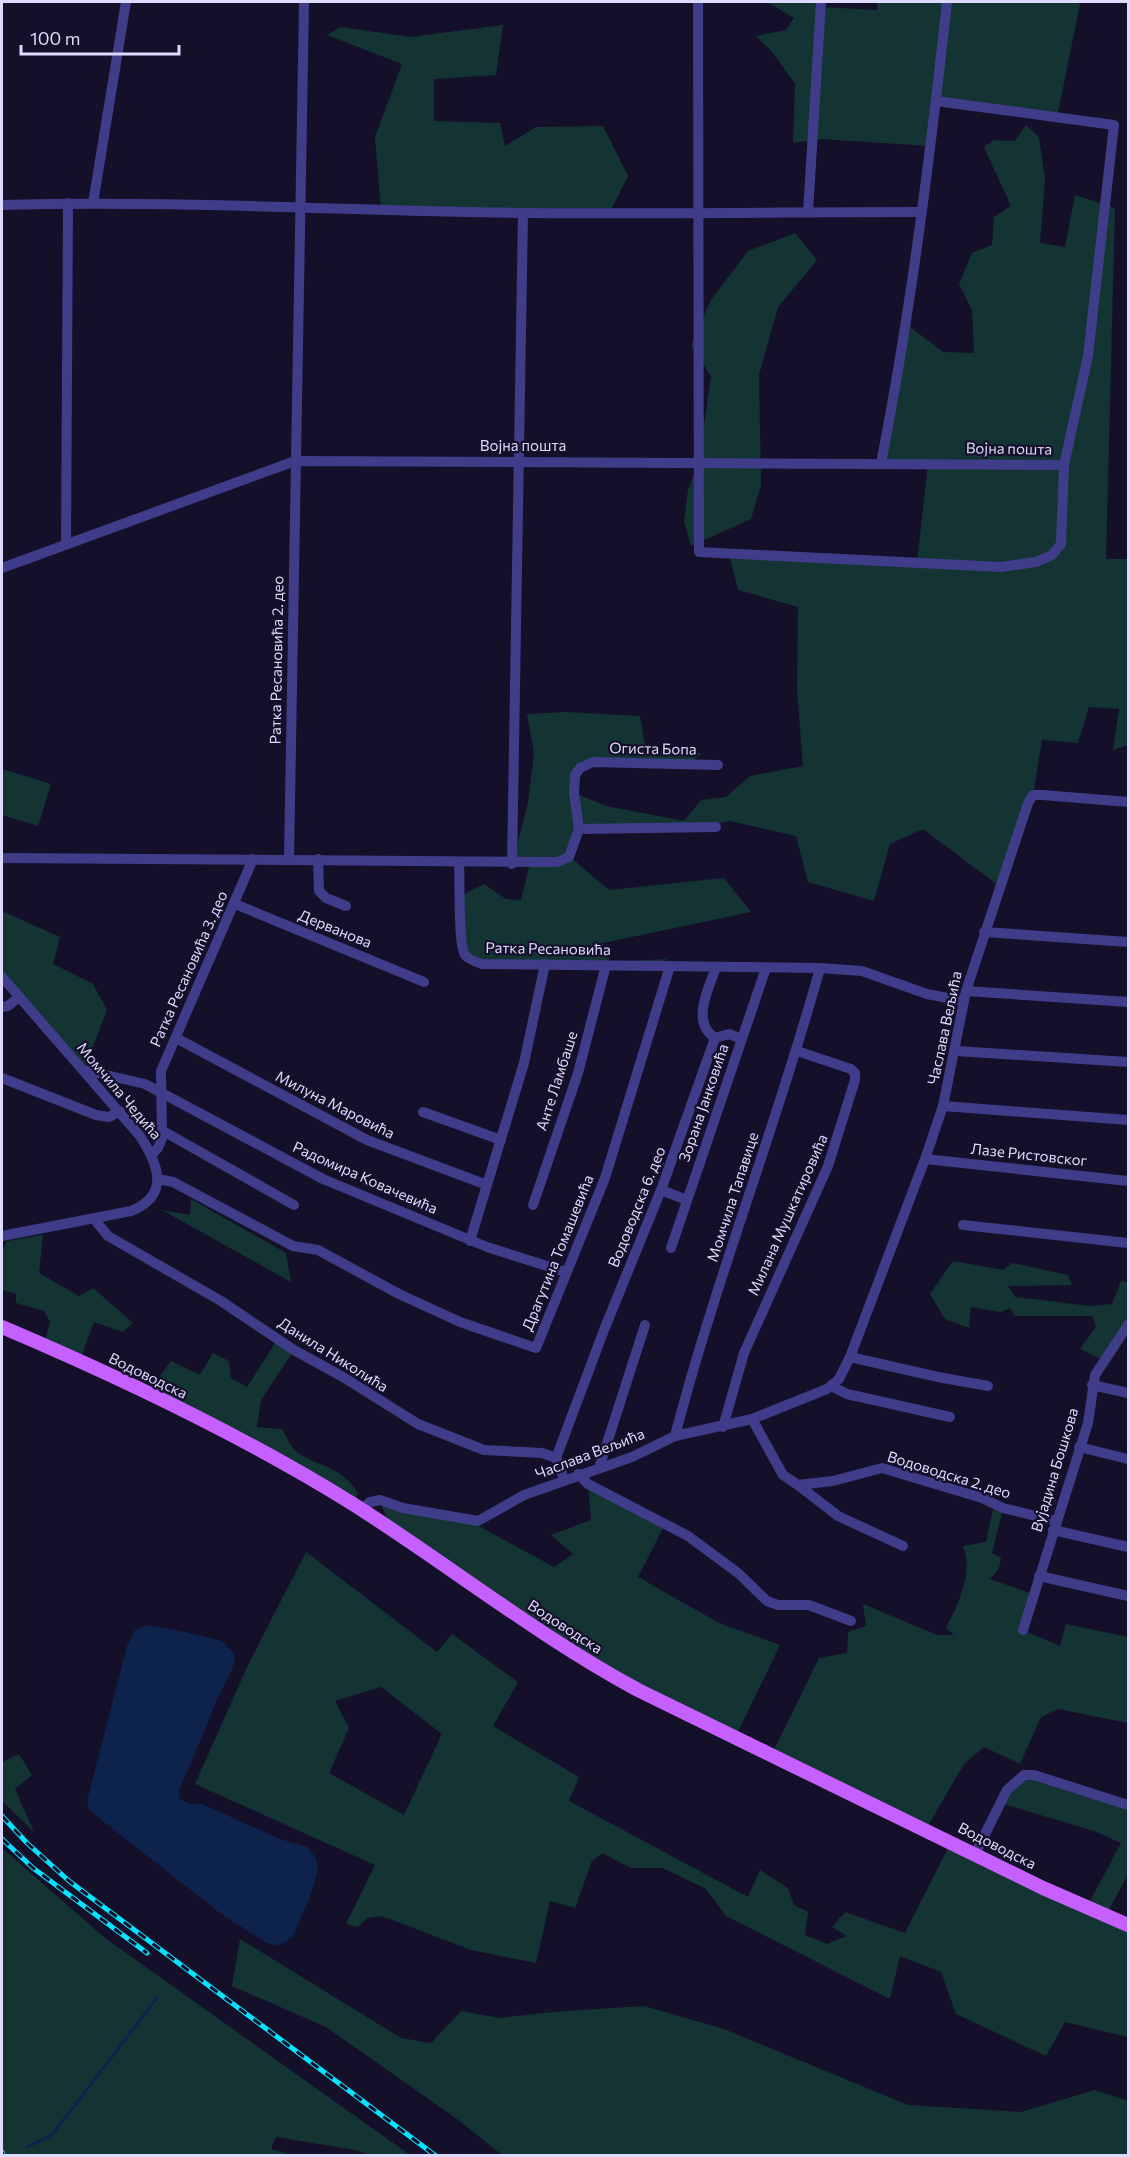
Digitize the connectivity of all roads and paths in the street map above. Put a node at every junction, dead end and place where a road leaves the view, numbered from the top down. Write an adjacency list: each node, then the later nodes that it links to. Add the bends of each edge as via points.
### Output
1 (126, 2): 8 (street)
2 (304, 2): 10 (street, Ратка Ресановића 2. део)
3 (698, 2): 11 (street)
4 (821, 2): 12 (street)
5 (947, 2): 6 (street)
6 (936, 101): 13 (street); 19 (street, via 1114,125 1088,356)
7 (68, 203): 8 (street); 9 (street); 20 (street)
8 (93, 203): 10 (street)
9 (2, 205)
10 (301, 206): 14 (street); 16 (street, Ратка Ресановића 2. део)
11 (699, 212): 12 (street); 14 (street); 17 (street)
12 (808, 212): 13 (street)
13 (921, 212): 18 (street)
14 (523, 213): 15 (street)
15 (518, 460): 16 (street, Војна пошта); 17 (street, Војна пошта); 31 (street)
16 (295, 461): 20 (street, Војна пошта); 28 (street, Ратка Ресановића 2. део)
17 (699, 462): 18 (street, Војна пошта); 19 (street, via 699,552 1001,567 1036,562 1052,555 1060,544)
18 (881, 463): 19 (street, Војна пошта)
19 (1064, 465)
20 (66, 544): 21 (street, Војна пошта)
21 (2, 568)
22 (718, 765): 25 (street, Огиста Бопа, via 593,762 580,768 575,775 574,793)
23 (1128, 802): 34 (street, Часлава Вељића, via 1033,795)
24 (716, 827): 25 (street)
25 (579, 830): 31 (street, Огиста Бопа, via 570,857 557,862)
26 (2, 858): 27 (street)
27 (253, 859): 28 (street); 32 (street, Ратка Ресановића 3. део)
28 (289, 859): 29 (street)
29 (318, 859): 30 (street); 33 (street, via 319,891)
30 (459, 862): 31 (street, Огиста Бопа); 36 (street, Ратка Ресановића, via 460,942 465,955 482,964)
31 (512, 864)
32 (235, 904): 43 (street, Дерванова); 48 (street, Ратка Ресановића 3. део)
33 (346, 906)
34 (984, 932): 35 (street); 44 (street, Часлава Вељића)
35 (1128, 942)
36 (545, 964): 37 (street, Ратка Ресановића); 62 (street, via 524,1063)
37 (606, 965): 38 (street, Ратка Ресановића); 71 (street, Анте Ламбаше, via 578,1073)
38 (670, 966): 39 (street, Ратка Ресановића); 78 (street, Драгутина Томашевића, via 605,1178)
39 (716, 968): 40 (street, Ратка Ресановића); 49 (street, via 702,1011 706,1029)
40 (766, 968): 41 (street, Ратка Ресановића); 50 (street, Зорана Јанковића)
41 (820, 968): 44 (street, Ратка Ресановића, via 862,971 927,994); 51 (street, Момчила Тапавице)
42 (2, 977): 45 (street, Момчила Чедића)
43 (424, 982)
44 (965, 996): 46 (street, Ратка Ресановића); 52 (street, Часлава Вељића)
45 (19, 997): 47 (street); 54 (street, Момчила Чедића)
46 (1128, 1002)
47 (2, 1007)
48 (176, 1038): 56 (street, Ратка Ресановића 3. део, via 161,1071); 67 (street, Милуна Маровића, via 368,1140)
49 (715, 1038): 50 (street, via 729,1034); 68 (street, Водоводска 6. део)
50 (741, 1039): 69 (street, Зорана Јанковића)
51 (797, 1051): 89 (street, Милана Мушкатировића, via 851,1069 855,1080 828,1166 744,1353); 90 (street, Момчила Тапавице, via 700,1344)
52 (956, 1051): 53 (street); 57 (street, Часлава Вељића)
53 (1128, 1062)
54 (84, 1070): 56 (street, via 135,1080); 58 (street, Момчила Чедића)
55 (2, 1078): 58 (street, via 96,1115 109,1117)
56 (161, 1093): 61 (street, Ратка Ресановића 3. део); 75 (street, Радомира Ковачевића, via 323,1179)
57 (943, 1106): 60 (street); 64 (street, Часлава Вељића)
58 (120, 1111): 63 (street, Момчила Чедића)
59 (423, 1112): 62 (street)
60 (1128, 1120)
61 (162, 1131): 63 (street, Ратка Ресановића 3. део, via 160,1144); 70 (street)
62 (501, 1140): 67 (street)
63 (152, 1154): 65 (street, Момчила Чедића)
64 (925, 1160): 66 (street, Лазе Ристовског); 82 (street, Часлава Вељића)
65 (158, 1179): 72 (street, via 154,1192 139,1208); 78 (street, Драгутина Томашевића, via 173,1182 293,1246 309,1248 460,1322 536,1348)
66 (1128, 1181)
67 (487, 1185): 75 (street)
68 (661, 1190): 69 (street); 92 (street, Водоводска 6. део)
69 (687, 1200): 77 (street, Зорана Јанковића)
70 (294, 1205)
71 (533, 1205)
72 (95, 1220): 74 (street); 92 (street, Данила Николића, via 108,1236 408,1419 484,1450 542,1453)
73 (963, 1225): 76 (street)
74 (2, 1236)
75 (470, 1240): 78 (street, Радомира Ковачевића)
76 (1128, 1243)
77 (671, 1248)
78 (566, 1272)
79 (645, 1325): 94 (street)
80 (1128, 1325): 83 (street, Вујадина Бошкова, via 1098,1367)
81 (2, 1327): 98 (main road, Водоводска, via 80,1360 263,1450)
82 (850, 1357): 84 (street, Часлава Вељића, via 839,1380); 85 (street)
83 (1092, 1385): 86 (street); 91 (street, Вујадина Бошкова, via 1088,1423)
84 (831, 1386): 87 (street, via 847,1394); 88 (street, Часлава Вељића)
85 (988, 1386)
86 (1128, 1393)
87 (950, 1417)
88 (752, 1419): 89 (street, Часлава Вељића); 97 (street, via 783,1475)
89 (723, 1427): 90 (street, Часлава Вељића)
90 (675, 1436): 94 (street, Часлава Вељића)
91 (1079, 1447): 93 (street); 99 (street, Вујадина Бошкова)
92 (556, 1458): 96 (street)
93 (1128, 1459)
94 (599, 1468): 95 (street, Часлава Вељића)
95 (578, 1474): 96 (street, Часлава Вељића); 104 (street, via 588,1484 688,1536 738,1573 766,1601 809,1605)
96 (564, 1479): 98 (street, Часлава Вељића, via 524,1495 478,1521 410,1510 380,1500 371,1501)
97 (798, 1485): 99 (street, Водоводска 2. део, via 833,1481 882,1468 982,1498); 100 (street, via 838,1516)
98 (361, 1510): 107 (main road, Водоводска, via 590,1664 789,1766)
99 (1054, 1526): 101 (street, Водоводска 2. део); 102 (street, Вујадина Бошкова)
100 (903, 1546)
101 (1128, 1547)
102 (1039, 1576): 103 (street); 105 (street, Вујадина Бошкова)
103 (1128, 1596)
104 (851, 1621)
105 (1023, 1630)
106 (1128, 1805): 107 (street, via 1024,1775 1007,1790)
107 (975, 1854): 108 (main road, Водоводска)
108 (1128, 1925)

